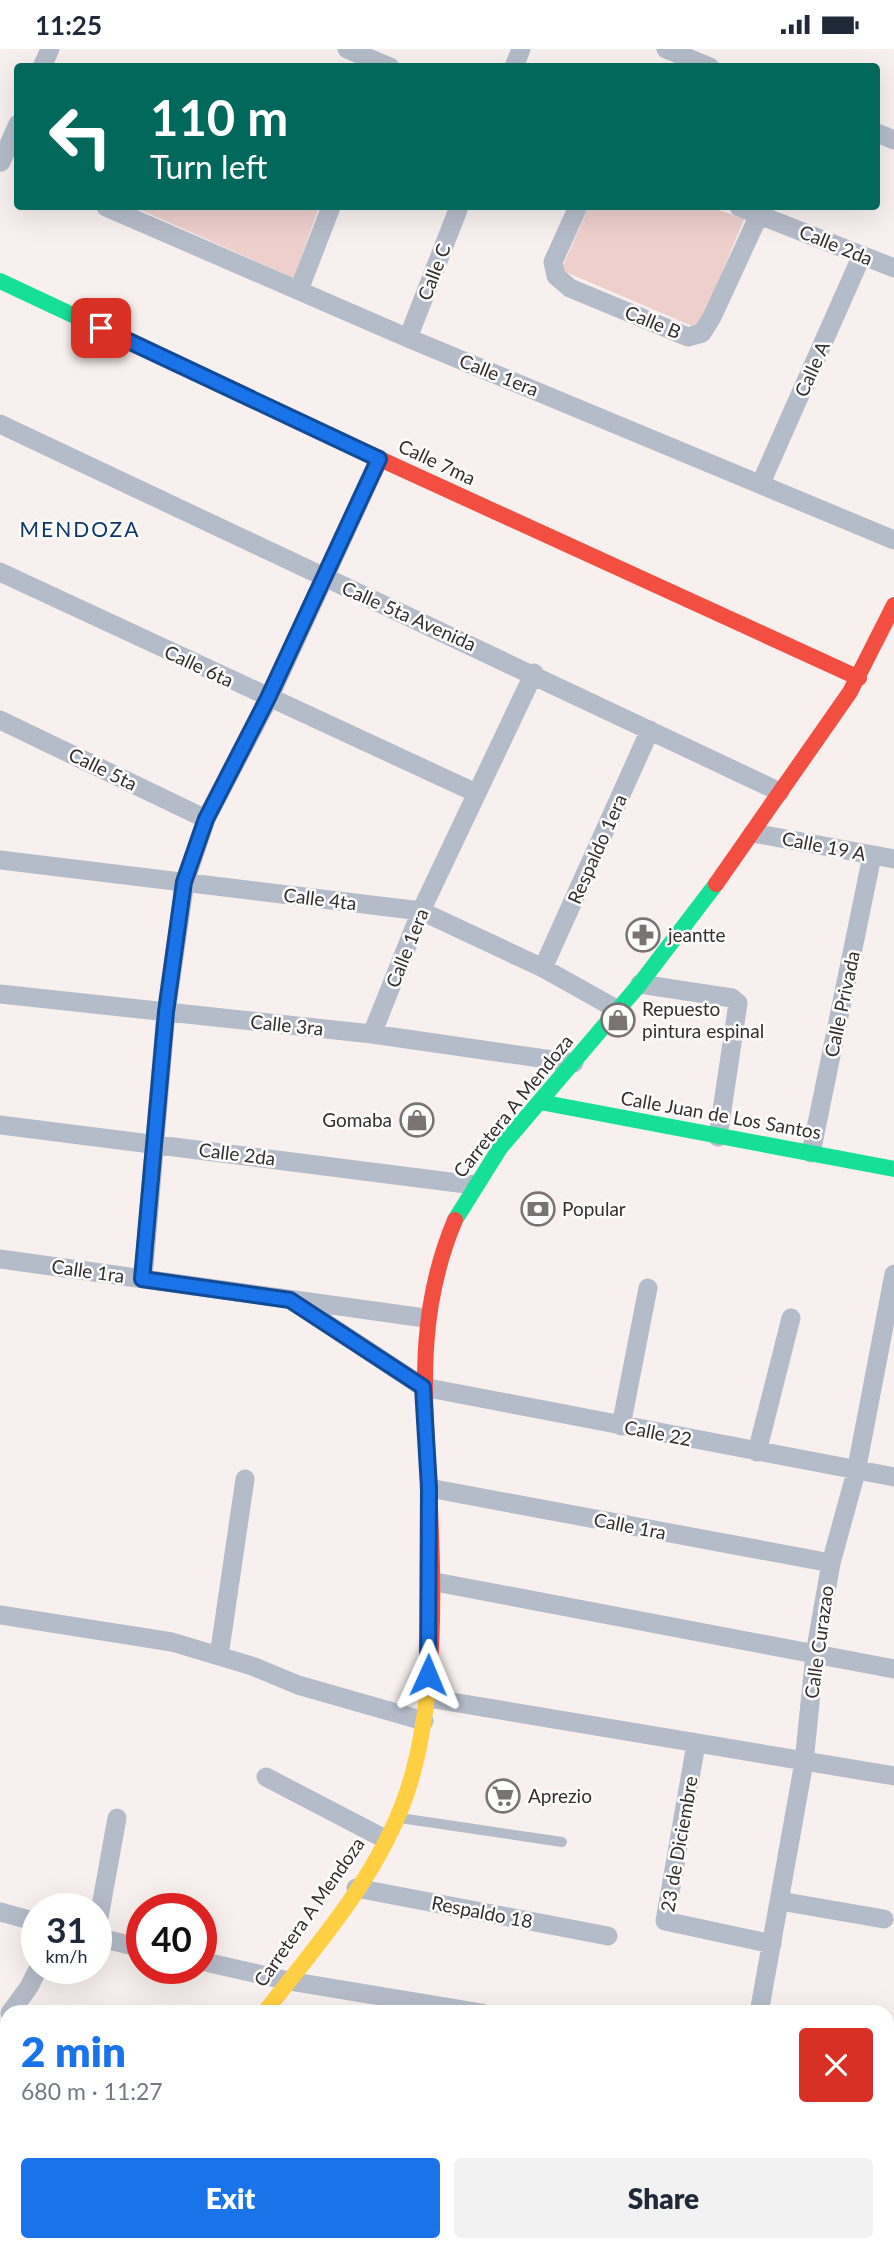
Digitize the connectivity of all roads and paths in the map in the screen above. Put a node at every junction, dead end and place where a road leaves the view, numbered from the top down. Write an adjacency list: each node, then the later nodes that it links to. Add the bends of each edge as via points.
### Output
1 (348, 49): 3 (street)
2 (666, 49): 4 (street)
3 (381, 63)
4 (700, 63)
5 (14, 137): 6 (street)
6 (6, 164)
7 (113, 210): 16 (street, Calle 1era)
8 (330, 210): 16 (street)
9 (459, 210): 17 (street, Calle C)
10 (578, 210): 12 (street, Calle B, via 553,262 556,276 570,288 688,337 702,333 712,317)
11 (746, 210): 12 (street, Calle 2da)
12 (759, 215): 13 (street, Calle 2da)
13 (862, 255): 14 (street, Calle 2da); 20 (street, Calle A)
14 (894, 268)
15 (0, 281): 19 (street, Calle 7ma)
16 (299, 291): 17 (street, Calle 1era)
17 (408, 338): 20 (street, Calle 1era)
18 (0, 424): 23 (street, Calle 5ta Avenida)
19 (379, 459): 23 (street); 26 (street, Calle 7ma)
20 (761, 483): 21 (street, Calle 1era)
21 (894, 540)
22 (0, 572): 27 (street, Calle 6ta)
23 (324, 578): 25 (street, Calle 5ta Avenida); 27 (street)
24 (894, 605): 26 (street, Carretera A Mendoza)
25 (534, 673): 29 (street, Calle 5ta Avenida); 31 (street, Calle 1era)
26 (859, 678): 30 (street, Carretera A Mendoza)
27 (268, 698): 31 (street, Calle 6ta); 32 (street)
28 (0, 720): 32 (street, Calle 5ta)
29 (650, 730): 30 (street, Calle 5ta Avenida); 39 (street, Respaldo 1era)
30 (780, 792): 33 (street, Carretera A Mendoza)
31 (476, 793): 38 (street, Calle 1era)
32 (206, 819): 37 (street)
33 (753, 833): 34 (street, Calle 19 A); 40 (street, Carretera A Mendoza)
34 (872, 856): 35 (street, Calle 19 A); 50 (street, Calle Privada)
35 (894, 859)
36 (0, 860): 37 (street, Calle 4ta)
37 (184, 882): 38 (street, Calle 4ta); 43 (street)
38 (421, 911): 39 (street, Calle 4ta); 44 (street, Calle 1era)
39 (543, 968): 42 (street, Calle 4ta)
40 (640, 984): 42 (street, Carretera A Mendoza); 48 (street, via 732,998 738,1003)
41 (0, 994): 43 (street, Calle 3ra)
42 (618, 1010): 45 (street, Carretera A Mendoza)
43 (166, 1012): 44 (street, Calle 3ra); 49 (street)
44 (372, 1034): 45 (street, Calle 3ra)
45 (574, 1063): 46 (street, Carretera A Mendoza)
46 (540, 1102): 48 (street, Calle Juan de Los Santos); 52 (street, Carretera A Mendoza)
47 (0, 1125): 49 (street, Calle 2da)
48 (718, 1137): 50 (street, Calle Juan de Los Santos)
49 (157, 1144): 52 (street, Calle 2da); 55 (street)
50 (811, 1153): 51 (street, Calle Juan de Los Santos)
51 (894, 1169)
52 (474, 1185): 58 (street, Carretera A Mendoza, via 447,1234)
53 (0, 1259): 55 (street, Calle 1ra)
54 (894, 1274): 60 (street, Calle Curazao)
55 (142, 1279): 57 (street, Calle 1ra)
56 (648, 1288): 62 (street)
57 (290, 1300): 58 (street, Calle 1ra); 61 (street)
58 (425, 1318): 61 (street, Carretera A Mendoza)
59 (791, 1318): 63 (street)
60 (887, 1351): 64 (street, Calle Curazao)
61 (423, 1387): 62 (street, Calle 22); 67 (street, Carretera A Mendoza)
62 (621, 1426): 63 (street, Calle 22)
63 (757, 1452): 64 (street, Calle 22)
64 (856, 1472): 65 (street, Calle 22); 68 (street, Calle Curazao)
65 (894, 1477)
66 (244, 1479): 72 (street)
67 (429, 1488): 68 (street, Calle 1ra); 69 (street, Carretera A Mendoza)
68 (831, 1563): 71 (street, Calle Curazao)
69 (430, 1581): 71 (street); 74 (street, Carretera A Mendoza)
70 (0, 1615): 72 (street, via 172,1642)
71 (815, 1654): 73 (street); 77 (street, Calle Curazao)
72 (219, 1656): 75 (street, via 298,1685)
73 (894, 1669)
74 (428, 1698): 75 (street, Carretera A Mendoza); 76 (street)
75 (424, 1721): 80 (street, Carretera A Mendoza, via 409,1786)
76 (696, 1744): 77 (street); 91 (street, 23 de Diciembre, via 665,1921)
77 (804, 1762): 78 (street); 86 (street, Calle Curazao)
78 (894, 1776)
79 (266, 1777): 82 (street)
80 (396, 1817): 82 (street, Carretera A Mendoza); 83 (lane)
81 (117, 1818): 85 (street)
82 (385, 1839): 84 (street, Carretera A Mendoza)
83 (562, 1842)
84 (356, 1888): 90 (street, Respaldo 18); 93 (street, Carretera A Mendoza)
85 (104, 1893)
86 (780, 1901): 89 (street); 91 (street, Calle Curazao)
87 (0, 1912): 88 (street)
88 (21, 1918)
89 (884, 1919)
90 (608, 1936)
91 (772, 1944): 98 (street, Calle Curazao)
92 (217, 1965): 93 (street)
93 (289, 1981): 96 (street, Carretera A Mendoza); 97 (street)
94 (30, 1984): 95 (street)
95 (15, 2005)
96 (270, 2005)
97 (434, 2005)
98 (761, 2005)

